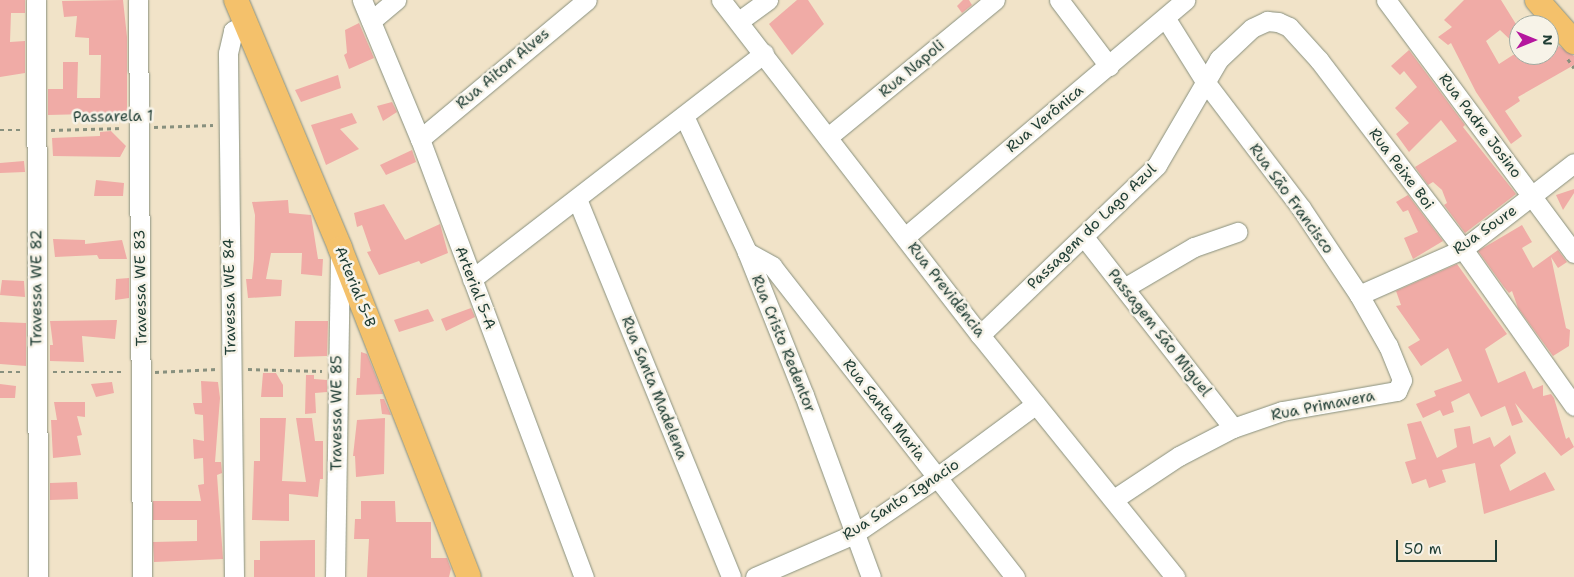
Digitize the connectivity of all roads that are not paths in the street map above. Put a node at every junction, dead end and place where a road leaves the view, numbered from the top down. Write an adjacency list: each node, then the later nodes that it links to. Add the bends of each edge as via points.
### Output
1 (36, 0): 46 (street, Travessa WE 82)
2 (138, 0): 47 (street, Travessa WE 83)
3 (236, 0): 17 (main road, Arterial 5-B)
4 (362, 0): 15 (street, Arterial 5-A)
5 (396, 0): 15 (street)
6 (587, 0): 24 (street, Rua Aiton Alves)
7 (721, 0): 16 (street, Rua Previdência)
8 (768, 0): 16 (street)
9 (995, 0): 23 (street, Rua Napoli)
10 (1060, 0): 20 (street)
11 (1185, 0): 14 (street, Rua Verônica)
12 (1386, 0): 26 (street, Rua Padre Josino)
13 (1537, 0): 18 (main road)
14 (1166, 19): 20 (street, Rua Verônica); 21 (street, Rua São Francisco)
15 (371, 21): 24 (street, Arterial 5-A)
16 (738, 21): 19 (street, Rua Previdência)
17 (245, 24): 31 (main road, Arterial 5-B); 48 (street, Travessa WE 84, via 233,31 229,41 226,125)
18 (1574, 42)
19 (764, 53): 22 (street); 23 (street, Rua Previdência)
20 (1109, 66): 29 (street, Rua Verônica)
21 (1206, 83): 30 (street, Passagem do Lago Azul, via 1157,165); 32 (street, Rua Peixe Boi, via 1219,60 1252,28 1267,21 1289,27 1319,60); 37 (street, Rua São Francisco, via 1300,208)
22 (684, 116): 27 (street); 33 (street, Rua Cristo Redentor)
23 (828, 137): 29 (street, Rua Previdência)
24 (420, 139): 35 (street, Arterial 5-A)
25 (1574, 163): 26 (street, Rua Soure)
26 (1532, 196): 32 (street, Rua Soure); 34 (street, Rua Padre Josino)
27 (577, 199): 35 (street); 52 (street, Rua Santa Madelena)
28 (1236, 232): 36 (street, via 1194,247)
29 (904, 237): 38 (street, Rua Previdência)
30 (1084, 237): 36 (street, Passagem São Miguel); 38 (street, Passagem do Lago Azul)
31 (340, 248): 49 (street, Travessa WE 85); 50 (main road, Arterial 5-B)
32 (1462, 249): 37 (street, Rua Soure); 41 (street, Rua Peixe Boi)
33 (747, 252): 43 (street, Rua Santa Maria, via 772,266); 45 (street, Rua Cristo Redentor, via 804,394)
34 (1574, 253)
35 (472, 279): 51 (street, Arterial 5-A)
36 (1124, 288): 42 (street, Passagem São Miguel)
37 (1359, 295): 39 (street, Rua São Francisco, via 1401,373)
38 (980, 335): 40 (street, Rua Previdência)
39 (1400, 386): 42 (street, Rua Primavera, via 1390,393 1282,411)
40 (1036, 404): 43 (street, Rua Santo Ignacio); 44 (street, Rua Previdência)
41 (1574, 406)
42 (1233, 428): 44 (street, Rua Primavera, via 1179,456)
43 (936, 478): 45 (street, Rua Santo Ignacio); 55 (street, Rua Santa Maria)
44 (1114, 499): 56 (street, Rua Previdência)
45 (854, 534): 53 (street, Rua Santo Ignacio); 54 (street, Rua Cristo Redentor)
46 (38, 577)
47 (142, 577)
48 (234, 577)
49 (335, 577)
50 (469, 577)
51 (584, 577)
52 (731, 577)
53 (755, 577)
54 (871, 577)
55 (1015, 577)
56 (1175, 577)

